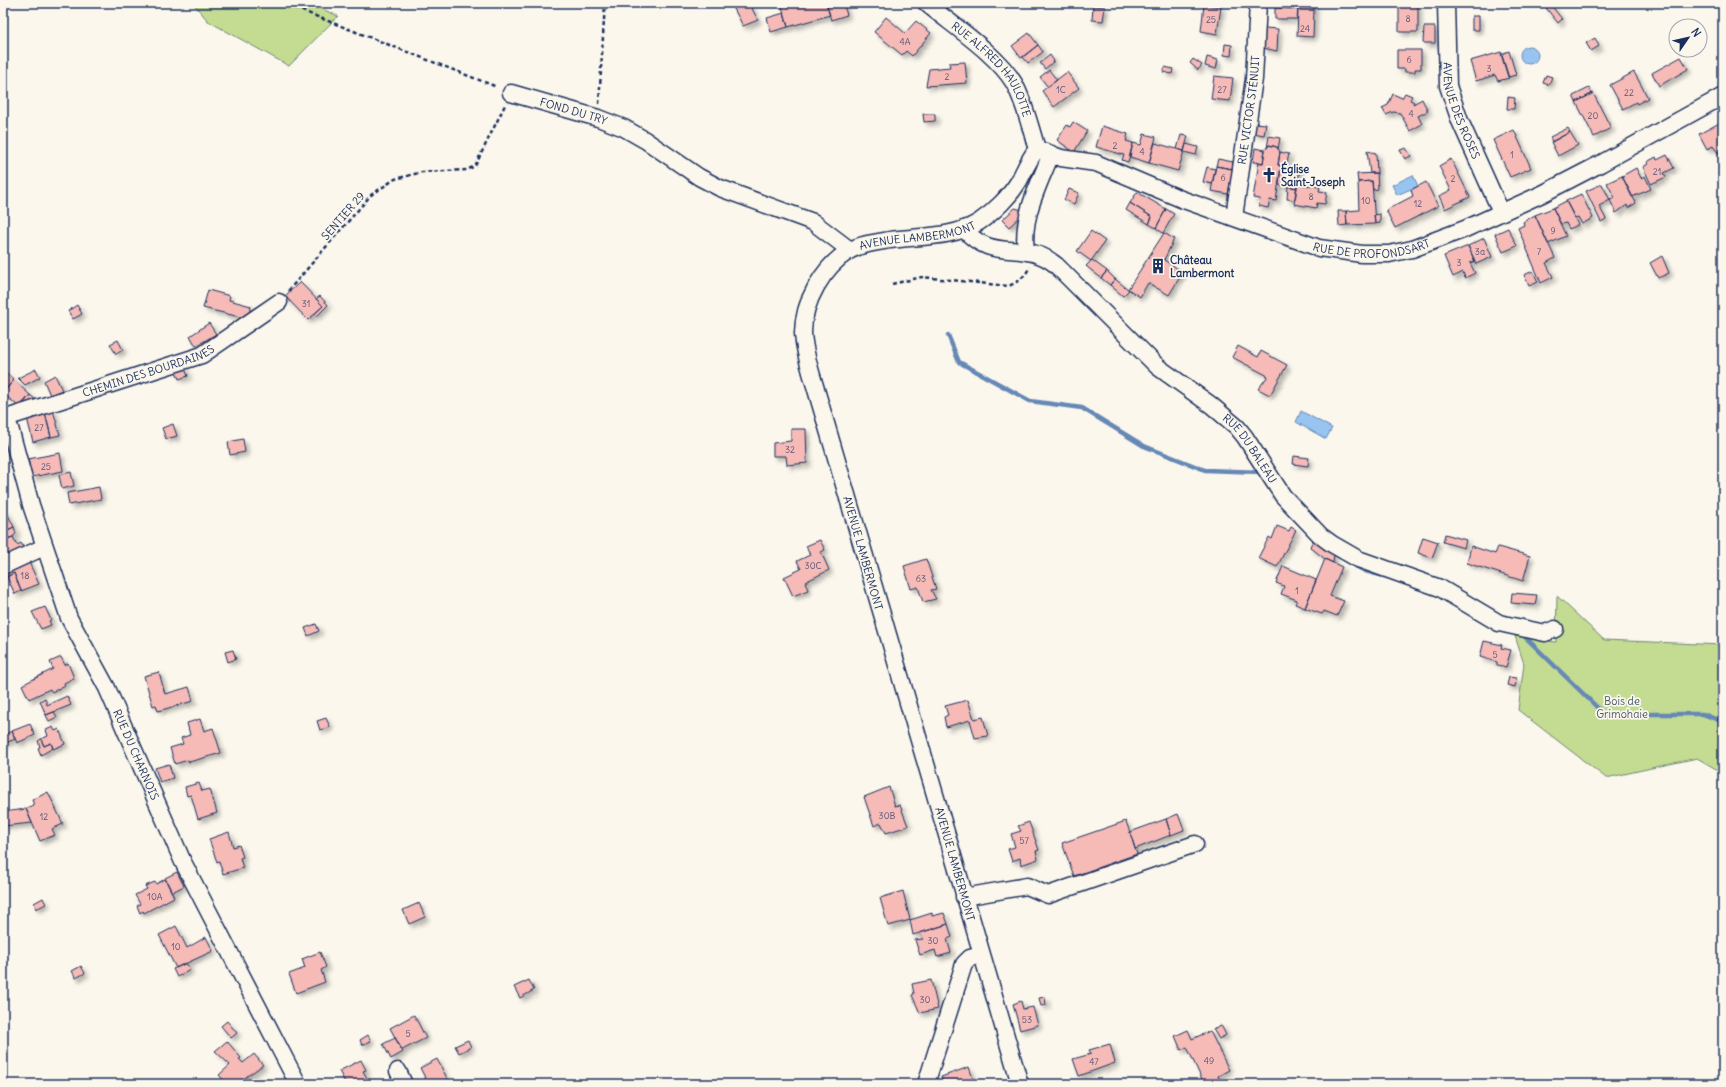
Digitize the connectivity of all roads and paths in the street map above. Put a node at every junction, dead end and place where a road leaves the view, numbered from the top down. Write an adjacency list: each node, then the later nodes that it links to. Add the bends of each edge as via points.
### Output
1 (282, 3): 6 (path)
2 (605, 3): 8 (path)
3 (926, 3): 9 (street, RUE ALFRED HAULOTTE, via 993,58 1008,74)
4 (1258, 3): 11 (street, RUE VICTOR STÉNUIT, via 1254,79)
5 (1446, 3): 10 (street, AVENUE DES ROSES, via 1448,86 1460,121)
6 (511, 93): 8 (street, FOND DU TRY); 16 (path, SENTIER 29, via 475,166 467,170 422,172 394,180 371,195)
7 (1723, 96): 10 (street, RUE DE PROFONDSART, via 1589,170)
8 (598, 118): 13 (street, FOND DU TRY, via 645,140 699,177 720,188 813,222)
9 (1044, 152): 11 (street, RUE DE PROFONDSART, via 1062,158 1096,163 1181,199); 12 (street, AVENUE LAMBERMONT, via 1028,160 1009,195 994,211); 14 (street, via 1025,223 1024,236)
10 (1501, 212): 11 (street, RUE DE PROFONDSART, via 1412,249 1389,254 1319,248)
11 (1234, 217)
12 (964, 229): 13 (street, AVENUE LAMBERMONT, via 888,240); 14 (street, RUE DU BALEAU, via 971,238 992,248)
13 (850, 250): 22 (street, AVENUE LAMBERMONT, via 829,269 814,292 804,318 804,345)
14 (1030, 252): 15 (path, via 1030,268 1015,284 1008,286 922,277); 20 (street, RUE DU BALEAU, via 1048,258 1158,367 1211,405 1236,427 1245,436 1283,496 1332,544 1358,559 1440,588 1499,623 1545,633)
15 (892, 284)
16 (279, 302): 17 (street, CHEMIN DES BOURDAINES, via 202,355)
17 (4, 417): 18 (street, RUE DU CHARNOIS, via 10,428)
18 (44, 547): 19 (street); 24 (street, RUE DU CHARNOIS, via 69,618 107,688 183,862)
19 (3, 566)
20 (1555, 629)
21 (1195, 844): 22 (street, via 1048,895 1026,886)
22 (964, 897): 23 (street, AVENUE LAMBERMONT)
23 (981, 955): 25 (street, via 970,958 964,964); 26 (street, AVENUE LAMBERMONT)
24 (298, 1084)
25 (926, 1084)
26 (1020, 1084)

